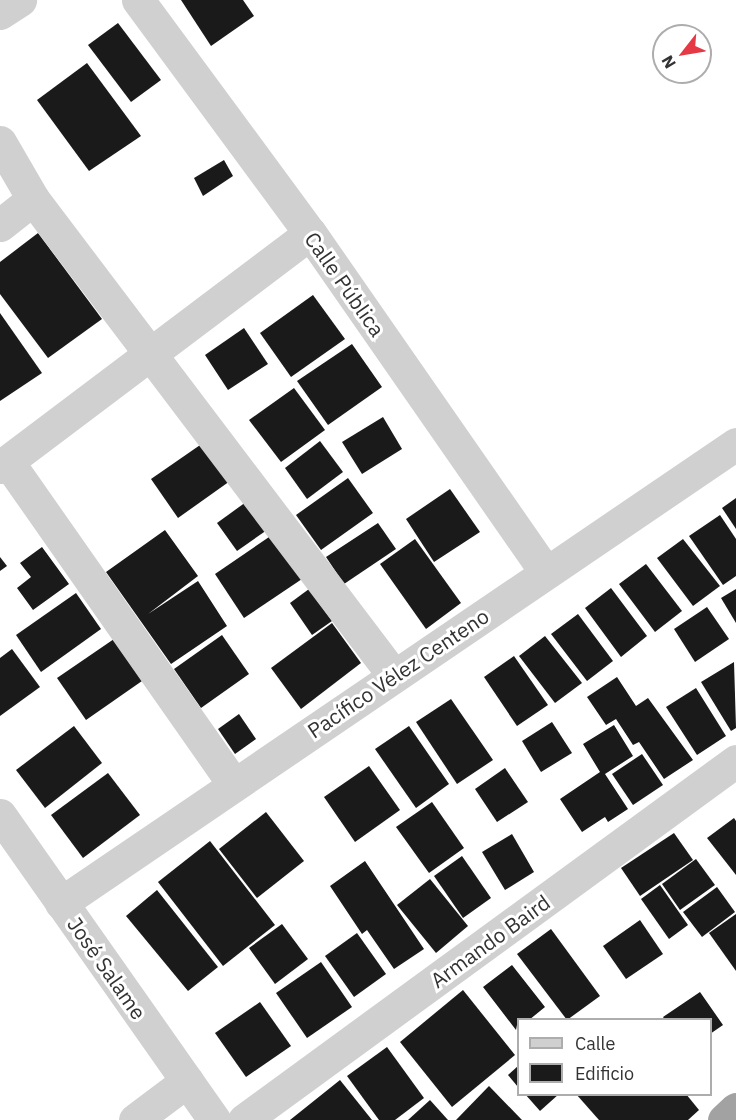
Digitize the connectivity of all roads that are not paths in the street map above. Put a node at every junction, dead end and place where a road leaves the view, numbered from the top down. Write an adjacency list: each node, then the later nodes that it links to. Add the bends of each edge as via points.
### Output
1 (20, 0): 3 (street)
2 (138, 0): 7 (street, Calle Pública)
3 (0, 13)
4 (0, 142): 5 (street)
5 (33, 199): 6 (street); 8 (street)
6 (0, 225)
7 (310, 233): 8 (street); 11 (street, Calle Pública)
8 (150, 354): 10 (street); 12 (street)
9 (736, 444): 11 (street, Pacífico Vélez Centeno)
10 (4, 464): 14 (street)
11 (546, 572): 12 (street, Pacífico Vélez Centeno)
12 (394, 676): 14 (street, Pacífico Vélez Centeno)
13 (736, 761): 21 (street, Armando Baird)
14 (234, 785): 16 (street, Pacífico Vélez Centeno)
15 (5, 831): 16 (street, José Salame)
16 (61, 903): 17 (street, José Salame)
17 (187, 1081): 19 (street); 20 (street, José Salame)
18 (736, 1109): 22 (highway)
19 (135, 1120)
20 (214, 1120)
21 (244, 1120)
22 (724, 1120)

